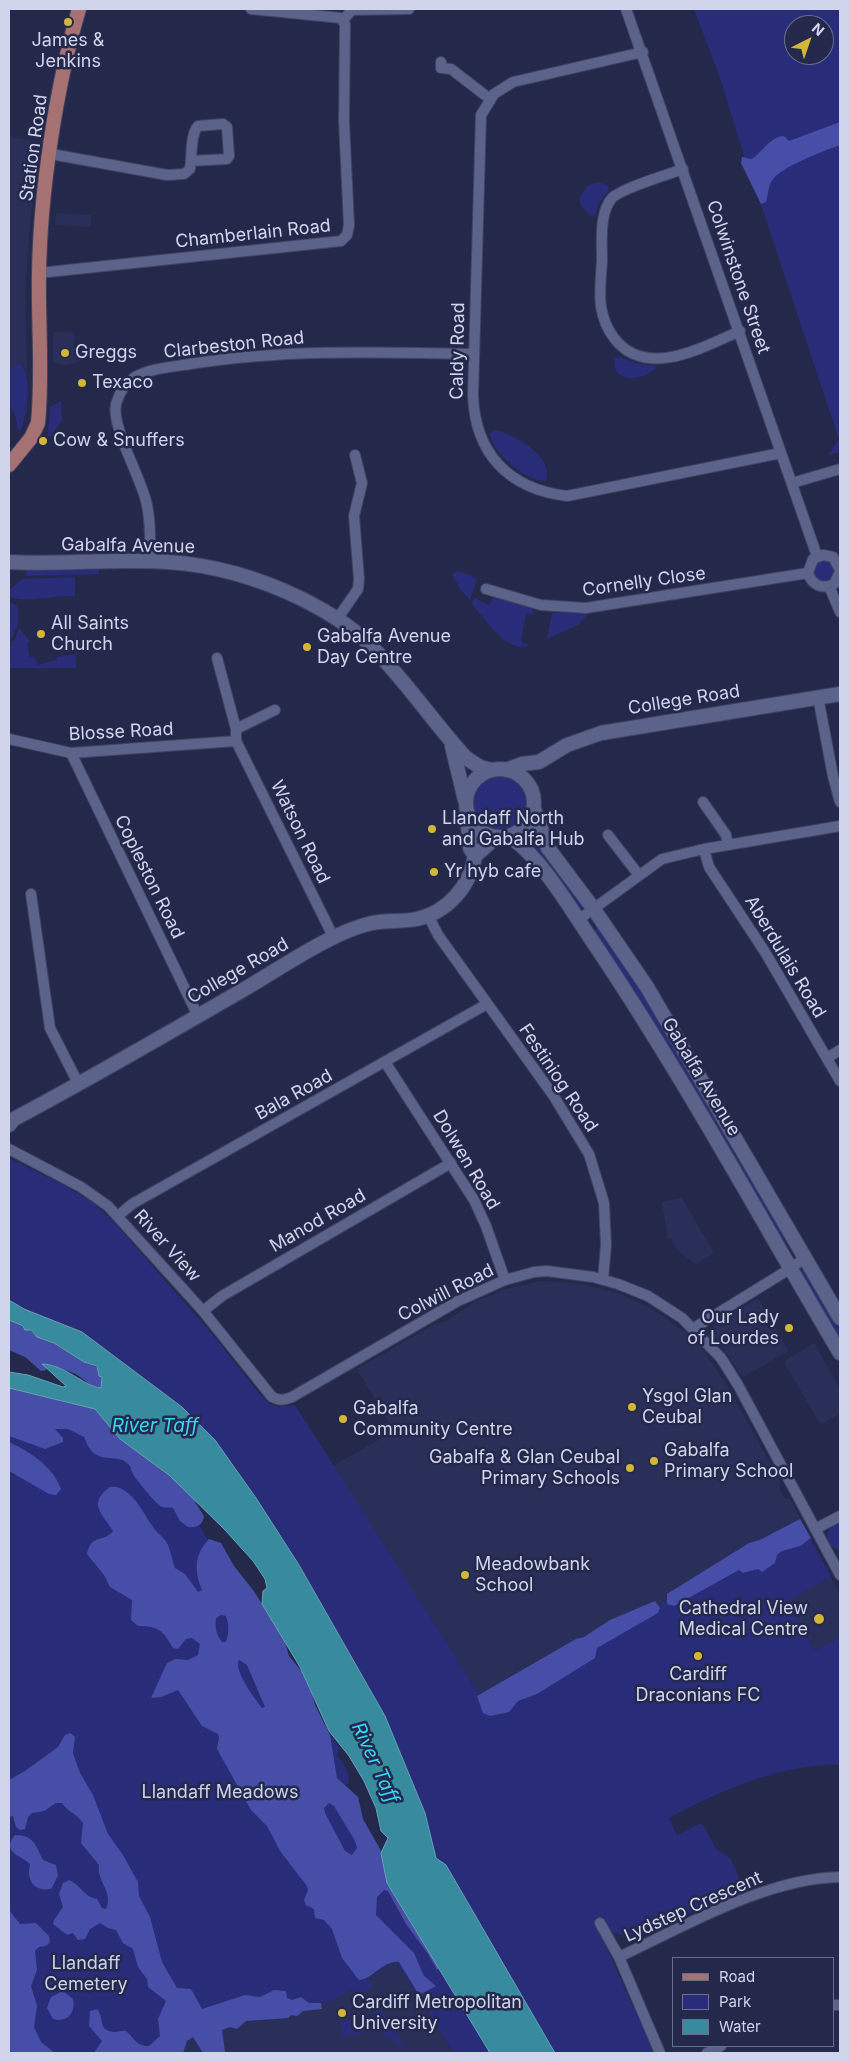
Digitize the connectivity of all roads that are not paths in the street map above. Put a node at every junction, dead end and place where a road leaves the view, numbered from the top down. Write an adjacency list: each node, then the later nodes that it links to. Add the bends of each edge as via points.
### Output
1 (80, 9): 9 (main road, Station Road, via 64,74)
2 (251, 9): 5 (street)
3 (409, 9): 5 (street, via 352,10)
4 (626, 9): 6 (street, Colwinstone Street)
5 (344, 22): 12 (street, Chamberlain Road, via 348,225 344,238)
6 (642, 52): 8 (street, Caldy Road, via 513,82); 11 (street, Colwinstone Street)
7 (441, 62): 8 (street, via 441,68 451,70)
8 (490, 99): 14 (street, Caldy Road, via 479,122)
9 (51, 154): 10 (street, via 166,175 188,172); 12 (main road, Station Road)
10 (191, 161): 10 (street, via 194,130 198,126 223,124 227,127 230,156)
11 (682, 169): 13 (street, Colwinstone Street); 13 (street, via 619,193 608,204 603,228 603,318 622,348 646,358 672,357)
12 (39, 273): 17 (main road, Station Road, via 38,423 31,438)
13 (740, 331): 15 (street, Colwinstone Street)
14 (474, 354): 15 (street, Caldy Road, via 474,409 476,427 483,444 504,471 537,490 554,495 575,495); 22 (street, Clarbeston Road, via 277,355 195,363 158,369 136,377 120,394 115,410 146,503)
15 (781, 453): 19 (street, Colwinstone Street)
16 (355, 455): 28 (street, via 362,483 354,516 358,589)
17 (9, 465)
18 (840, 469): 19 (street)
19 (792, 483): 20 (street, Colwinstone Street)
20 (817, 556): 23 (street, via 833,557); 24 (street, via 810,563)
21 (9, 562): 22 (street, Gabalfa Avenue)
22 (150, 562): 28 (street, Gabalfa Avenue, via 213,568 249,577)
23 (840, 569): 25 (street, via 837,580)
24 (808, 573): 25 (street, via 818,586); 26 (street, Cornelly Close, via 586,608 541,605)
25 (829, 586): 27 (street)
26 (486, 589)
27 (840, 612)
28 (338, 618): 36 (street, Gabalfa Avenue, via 381,657)
29 (217, 658): 33 (street)
30 (840, 694): 31 (street, College Road)
31 (818, 697): 38 (street, College Road, via 601,733 567,745); 43 (street)
32 (275, 710): 33 (street)
33 (236, 729): 35 (street)
34 (9, 738): 37 (street, Blosse Road)
35 (236, 741): 37 (street, Blosse Road); 57 (street, Watson Road)
36 (452, 743): 39 (street, Gabalfa Avenue, via 472,763); 44 (street, Gabalfa Avenue)
37 (71, 753): 59 (street, Copleston Road)
38 (539, 762): 40 (street, College Road); 41 (street)
39 (491, 770): 40 (street); 44 (street, via 474,781 468,791)
40 (506, 770): 41 (street, via 516,773)
41 (532, 792): 45 (street)
42 (703, 802): 49 (street, via 726,835)
43 (840, 802)
44 (466, 808): 48 (street, via 478,830); 51 (street, via 470,848)
45 (534, 810): 48 (street, via 525,827); 54 (street, Gabalfa Avenue, via 548,848)
46 (840, 826): 49 (street)
47 (608, 835): 52 (street)
48 (502, 837): 51 (street); 56 (street, Gabalfa Avenue, via 522,845)
49 (728, 845): 50 (street)
50 (704, 849): 52 (street, via 662,859); 61 (street, Aberdulais Road, via 709,866 765,952)
51 (475, 856): 55 (street, College Road, via 464,888)
52 (638, 874): 54 (street)
53 (31, 894): 64 (street, via 50,1028)
54 (593, 908): 56 (street); 69 (street, Gabalfa Avenue, via 647,986)
55 (428, 915): 57 (street, College Road, via 409,920 374,922); 58 (street, Festiniog Road, via 438,935)
56 (578, 920): 70 (street, Gabalfa Avenue, via 668,1057)
57 (334, 938): 59 (street, College Road)
58 (487, 1004): 62 (street, Bala Road); 71 (street, Festiniog Road, via 553,1095 589,1154 604,1203 606,1245)
59 (198, 1016): 64 (street, College Road)
60 (840, 1050): 61 (street)
61 (827, 1058): 63 (street, Aberdulais Road)
62 (386, 1062): 67 (street, Dolwen Road); 68 (street, Bala Road, via 132,1204)
63 (840, 1081)
64 (79, 1085): 65 (street, College Road, via 14,1119)
65 (9, 1125)
66 (9, 1149): 68 (street, River View, via 81,1187)
67 (452, 1162): 72 (street, Dolwen Road, via 486,1226); 73 (street, Manod Road, via 222,1296)
68 (118, 1216): 73 (street, River View)
69 (804, 1258): 70 (street); 74 (street, Gabalfa Avenue)
70 (792, 1268): 75 (street); 76 (street, Gabalfa Avenue)
71 (603, 1279): 72 (street, Colwill Road, via 547,1271); 75 (street, Colwill Road, via 648,1296)
72 (505, 1280): 77 (street, Colwill Road, via 458,1301 292,1397 283,1400)
73 (203, 1311): 77 (street, River View)
74 (840, 1318)
75 (694, 1328): 79 (street, Colwill Road, via 721,1358 738,1384)
76 (840, 1353)
77 (272, 1397)
78 (840, 1516): 79 (street)
79 (815, 1529): 80 (street, Colwill Road)
80 (837, 1561): 81 (street, Colwill Road)
81 (840, 1575)
82 (840, 1877): 84 (street, Lydstep Crescent, via 810,1880 757,1894)
83 (600, 1923): 84 (street)
84 (619, 1957): 86 (street)
85 (719, 2047): 87 (street)
86 (660, 2053)
87 (707, 2053)

